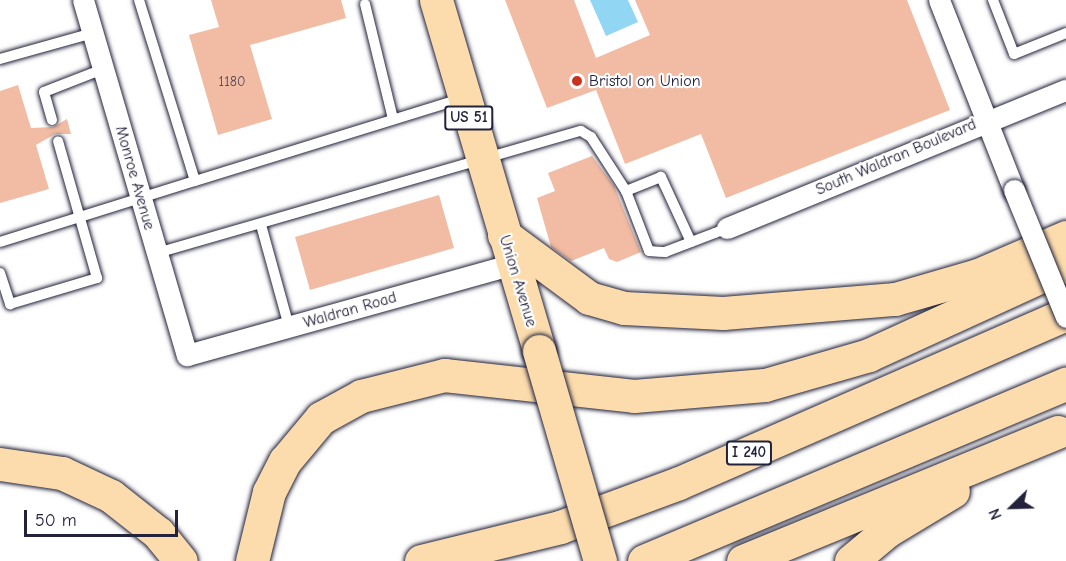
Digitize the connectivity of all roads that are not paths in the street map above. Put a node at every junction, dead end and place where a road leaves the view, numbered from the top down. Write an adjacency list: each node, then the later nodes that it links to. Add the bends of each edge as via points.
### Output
1 (83, 0): 7 (street, Monroe Avenue)
2 (139, 0): 18 (lane)
3 (436, 0): 12 (main road, Union Avenue / US 51)
4 (939, 0): 14 (street)
5 (993, 0): 8 (lane, via 1014,54)
6 (365, 4): 13 (lane)
7 (93, 33): 9 (lane); 10 (street, Monroe Avenue)
8 (1066, 33)
9 (0, 59)
10 (103, 69): 15 (lane, via 44,92); 20 (street, Monroe Avenue)
11 (1066, 90): 14 (street, South Waldran Boulevard)
12 (463, 98): 13 (lane); 17 (main road, Union Avenue / US 51)
13 (393, 119): 18 (lane)
14 (985, 119): 23 (street, South Waldran Boulevard); 31 (street, bridge)
15 (52, 120)
16 (58, 141): 21 (lane)
17 (482, 163): 19 (lane, via 581,131 591,137); 22 (lane); 27 (main road, Union Avenue / US 51)
18 (195, 181): 20 (lane)
19 (626, 191): 26 (lane, via 649,251 665,252); 26 (lane, via 661,177)
20 (141, 200): 21 (lane); 28 (street, Monroe Avenue)
21 (80, 218): 25 (lane); 30 (lane, via 97,278 10,304)
22 (261, 225): 28 (lane); 32 (lane)
23 (727, 228): 26 (lane)
24 (1066, 237): 27 (main road, via 978,276 894,299 844,308 712,313 624,308 590,298)
25 (0, 242)
26 (691, 242)
27 (508, 249): 32 (street, Waldran Road); 40 (main road, Union Avenue / US 51, bridge)
28 (157, 253): 33 (street, Monroe Avenue)
29 (1066, 265): 37 (main road, via 869,355 765,385 634,396 444,375 392,385 339,408 307,433 269,492)
30 (0, 273)
31 (1066, 315): 39 (main road, I 240, via 679,483 560,527)
32 (289, 327): 33 (street, Waldran Road)
33 (187, 355)
34 (1066, 384): 41 (main road)
35 (1062, 430): 42 (main road); 43 (main road, via 905,520)
36 (0, 464): 38 (main road, via 62,473 111,496 158,533)
37 (253, 554)
38 (181, 561)
39 (421, 561)
40 (600, 561)
41 (644, 561)
42 (743, 561)
43 (850, 561)

